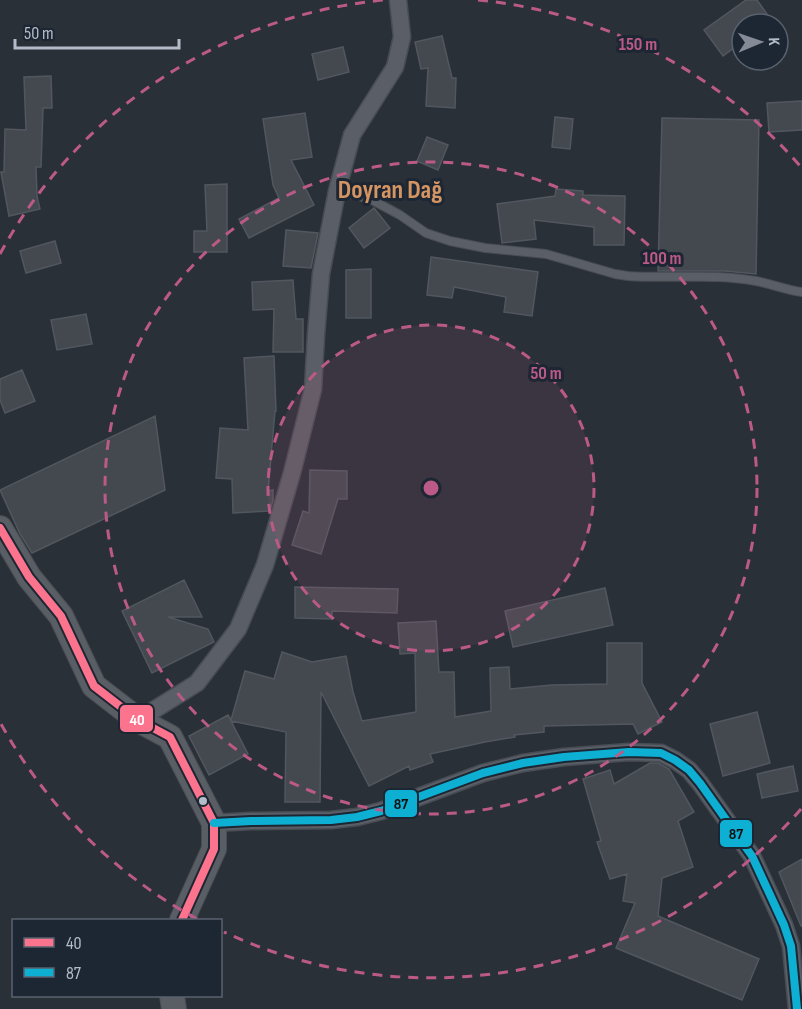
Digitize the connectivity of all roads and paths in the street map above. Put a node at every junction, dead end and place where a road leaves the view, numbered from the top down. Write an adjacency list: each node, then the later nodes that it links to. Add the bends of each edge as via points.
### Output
1 (398, 0): 2 (street, via 402,37 395,67 352,135)
2 (337, 191): 3 (lane, via 374,201 426,233 468,246 546,254 628,276 713,277 756,281); 5 (street, via 321,274 313,389 265,565 238,629 196,683)
3 (802, 292)
4 (0, 528): 5 (street, via 29,577 61,616 94,686)
5 (138, 720): 6 (street, via 170,737)
6 (214, 823): 7 (street, via 214,849); 8 (street, via 357,817 523,763 629,752 661,753 689,770 752,856)
7 (182, 919)
8 (796, 944): 9 (street)
9 (797, 1009)

